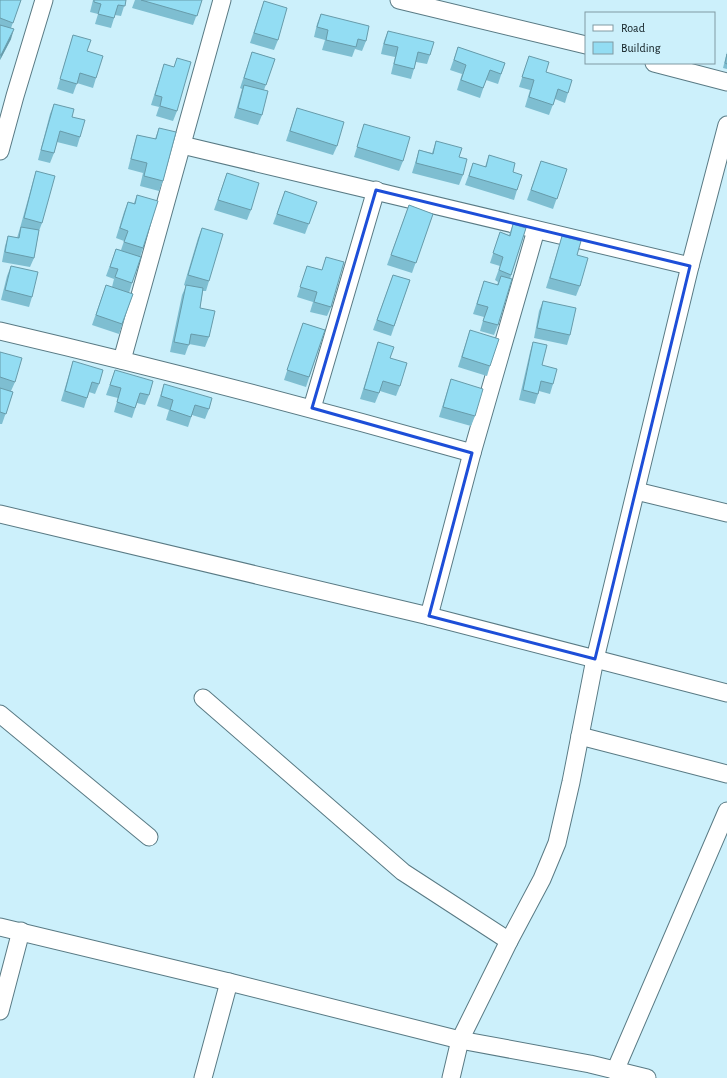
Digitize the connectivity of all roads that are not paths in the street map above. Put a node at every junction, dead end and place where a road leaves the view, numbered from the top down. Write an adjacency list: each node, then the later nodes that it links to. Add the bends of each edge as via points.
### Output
1 (44, 0): 8 (street)
2 (222, 0): 10 (street)
3 (399, 0): 4 (street)
4 (442, 5): 5 (street)
5 (585, 45)
6 (658, 64): 7 (street)
7 (727, 82)
8 (7, 94): 11 (street)
9 (727, 126): 14 (street)
10 (182, 144): 12 (street); 16 (street)
11 (0, 151)
12 (376, 190): 13 (street); 17 (street)
13 (536, 230): 14 (street); 18 (street)
14 (690, 266): 19 (street)
15 (0, 331): 16 (street)
16 (122, 360): 17 (street)
17 (312, 408): 18 (street)
18 (472, 453): 22 (street)
19 (636, 491): 21 (street); 23 (street)
20 (0, 514): 22 (street)
21 (727, 514)
22 (429, 616): 23 (street)
23 (595, 660): 24 (street); 27 (street)
24 (727, 693)
25 (203, 698): 33 (street, via 402,872)
26 (0, 714): 30 (street)
27 (580, 736): 28 (street); 33 (street, via 557,843 542,879)
28 (727, 774)
29 (727, 811): 37 (street)
30 (149, 837)
31 (0, 927): 32 (street)
32 (21, 932): 34 (street); 35 (street)
33 (509, 941): 36 (street)
34 (229, 982): 36 (street); 38 (street)
35 (0, 1011)
36 (460, 1040): 37 (street); 39 (street)
37 (615, 1071): 40 (street)
38 (203, 1078)
39 (452, 1078)
40 (647, 1078)

